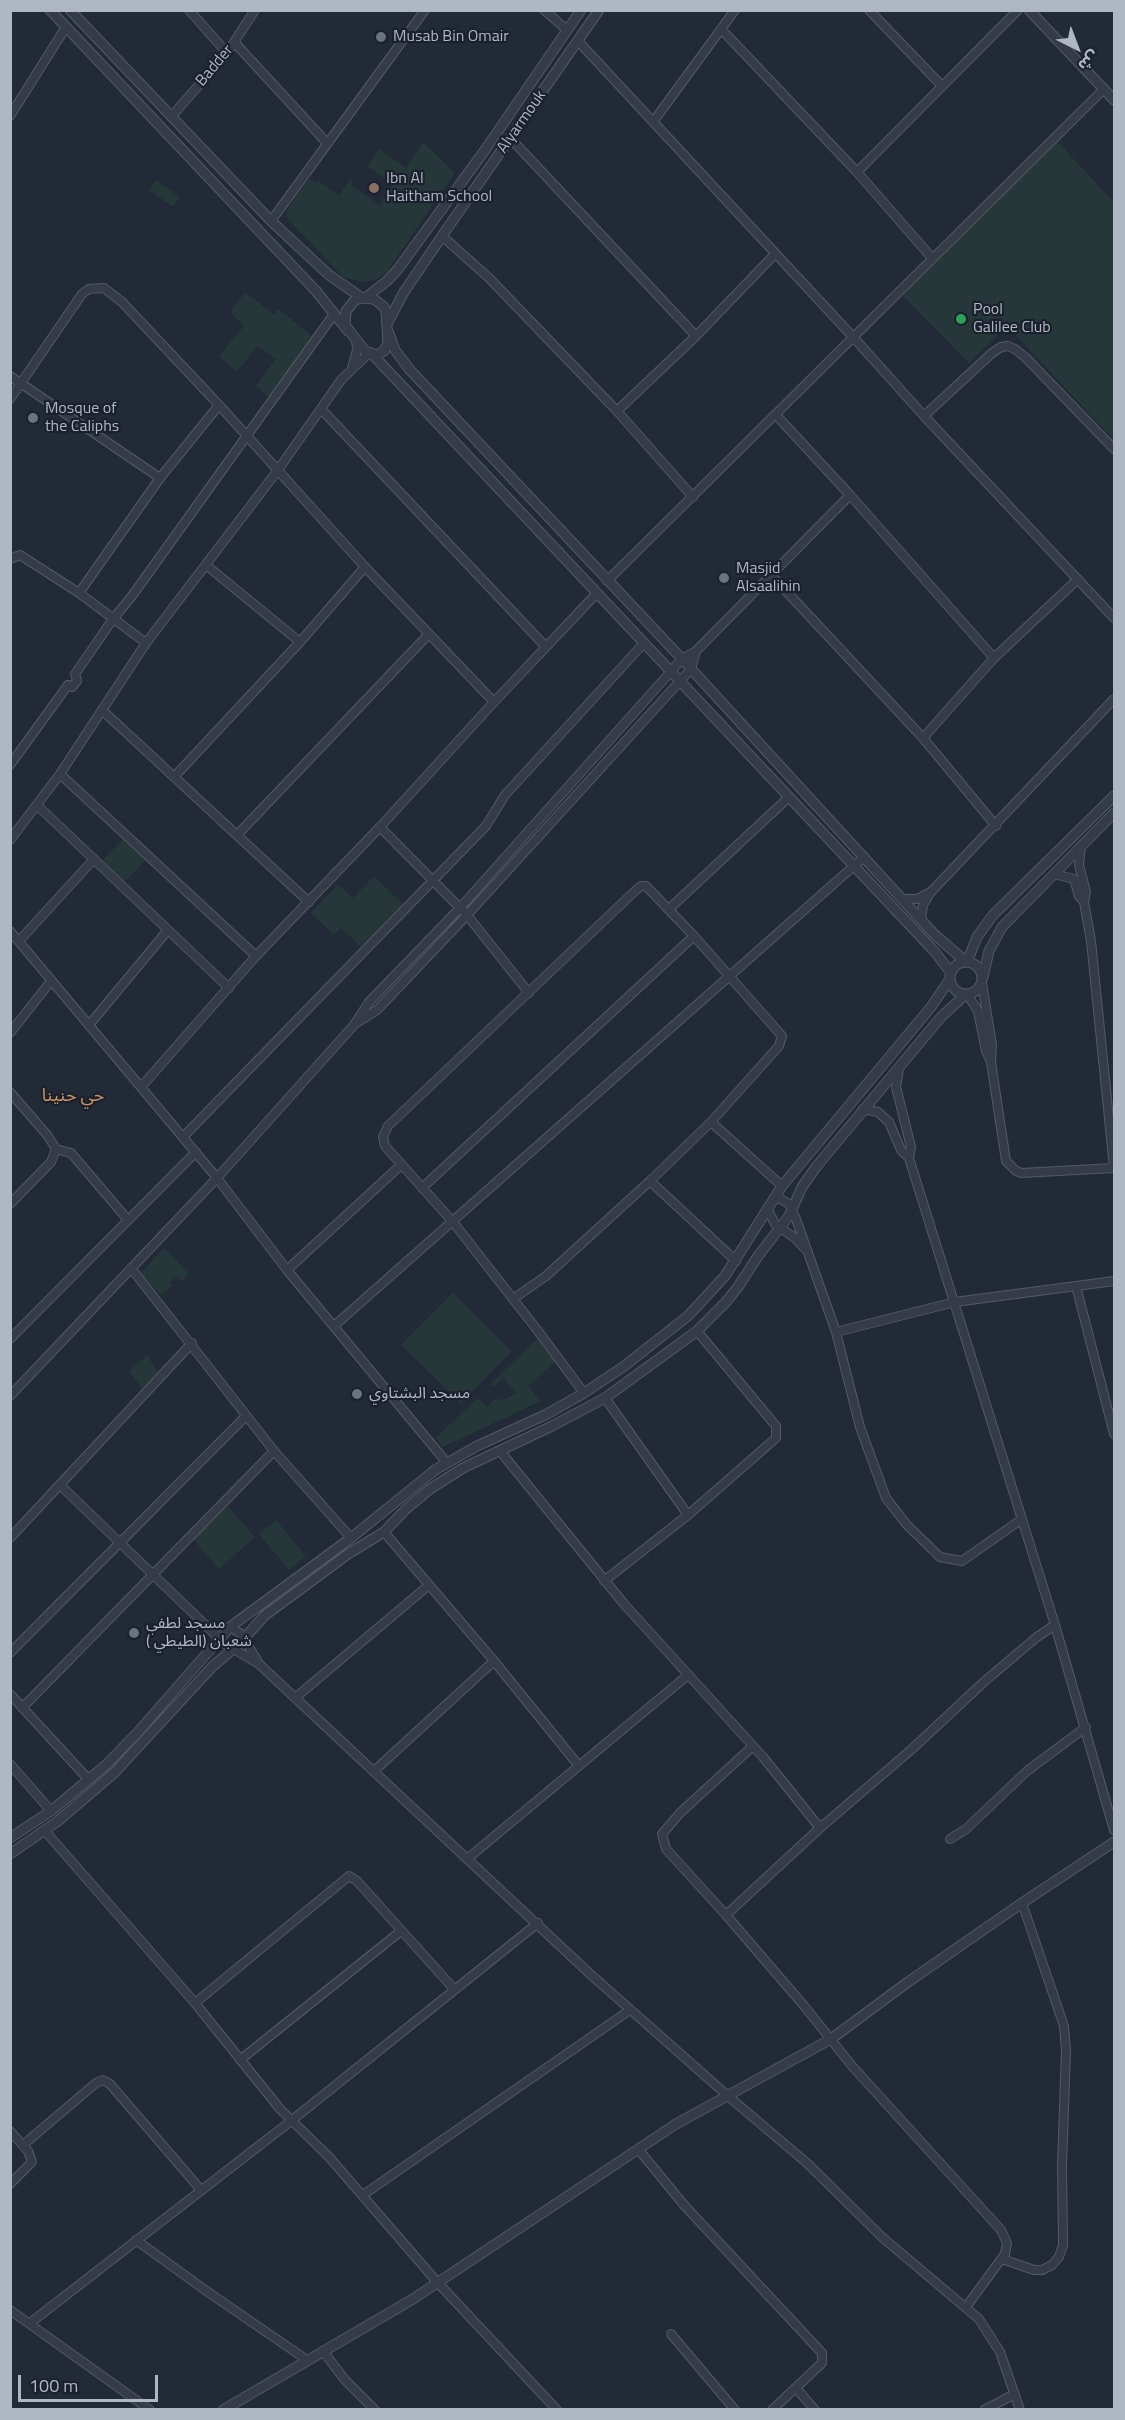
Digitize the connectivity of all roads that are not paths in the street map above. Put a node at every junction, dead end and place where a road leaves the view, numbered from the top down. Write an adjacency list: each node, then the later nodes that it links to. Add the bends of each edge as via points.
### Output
1 (50, 10): 13 (street)
2 (70, 10): 23 (street)
3 (189, 10): 18 (street)
4 (255, 10): 17 (street, Badder)
5 (425, 10): 26 (street)
6 (544, 10): 14 (street)
7 (581, 10): 14 (street)
8 (599, 10): 16 (street, Alyarmouk)
9 (735, 10): 15 (street)
10 (869, 10): 19 (street)
11 (1018, 10): 19 (street)
12 (1029, 10): 20 (street)
13 (66, 27): 22 (street); 33 (street)
14 (567, 30): 32 (street, via 399,269)
15 (722, 30): 24 (street); 27 (street)
16 (578, 41): 24 (street); 25 (street, Alyarmouk)
17 (235, 43): 18 (street, Badder); 26 (street)
18 (227, 53): 23 (street, Badder)
19 (942, 86): 27 (street)
20 (1104, 89): 21 (street); 31 (street)
21 (1114, 100)
22 (10, 116)
23 (171, 117): 28 (street)
24 (653, 122): 30 (street)
25 (511, 139): 29 (street, Alyarmouk); 36 (street)
26 (327, 143): 28 (street)
27 (857, 172): 31 (street)
28 (271, 220): 32 (street, via 329,274)
29 (442, 236): 34 (street, Alyarmouk, via 408,287); 46 (street, via 489,278)
30 (775, 254): 36 (street); 37 (street)
31 (932, 258): 37 (street)
32 (363, 298): 34 (street, via 374,299 384,307); 35 (street, via 355,300 346,311)
33 (334, 314): 35 (street); 49 (street)
34 (387, 328): 39 (street, via 386,347 381,353); 60 (street, via 395,350 410,370)
35 (348, 331): 38 (street)
36 (696, 336): 46 (street)
37 (854, 338): 47 (street); 48 (street)
38 (356, 340): 39 (street); 40 (street)
39 (371, 354): 40 (street); 62 (street)
40 (352, 368): 45 (street)
41 (10, 376): 42 (street)
42 (22, 383): 43 (street); 44 (street, via 82,294 98,287 122,302); 52 (street)
43 (10, 399)
44 (219, 405): 49 (street); 52 (street)
45 (321, 409): 51 (street); 69 (street)
46 (617, 411): 54 (street)
47 (776, 415): 53 (street); 54 (street)
48 (924, 416): 50 (street, via 992,353 1008,346 1026,358); 59 (street)
49 (246, 435): 51 (street); 64 (street)
50 (1114, 449)
51 (278, 470): 56 (street); 57 (street)
52 (160, 478): 61 (street)
53 (850, 495): 58 (street); 71 (street)
54 (693, 497): 60 (street)
55 (10, 559): 61 (street, via 20,555)
56 (206, 565): 66 (street); 67 (street)
57 (365, 567): 65 (street); 66 (street)
58 (772, 576): 70 (street); 79 (street)
59 (1078, 579): 63 (street); 71 (street)
60 (607, 581): 72 (street)
61 (79, 592): 64 (street)
62 (597, 593): 68 (street); 69 (street)
63 (1114, 618)
64 (113, 619): 67 (street); 80 (street, via 75,674 77,681 72,687 68,685)
65 (428, 635): 77 (street); 89 (street)
66 (300, 642): 82 (street)
67 (146, 643): 78 (street)
68 (644, 643): 74 (street); 96 (street, via 505,795 486,826)
69 (546, 647): 77 (street)
70 (696, 651): 72 (street); 73 (street)
71 (994, 658): 79 (street)
72 (682, 659): 73 (street); 74 (street)
73 (691, 669): 75 (street); 92 (street)
74 (672, 672): 75 (street); 101 (street)
75 (681, 681): 84 (street); 104 (street)
76 (1114, 699): 87 (street)
77 (494, 702): 88 (street)
78 (103, 711): 81 (street); 82 (street)
79 (923, 738): 87 (street)
80 (10, 765)
81 (60, 774): 85 (street); 111 (street)
82 (175, 776): 89 (street)
83 (1114, 796): 112 (street, via 993,915 977,937)
84 (789, 797): 94 (street); 103 (street)
85 (38, 806): 90 (street); 93 (street)
86 (1114, 813): 91 (street)
87 (996, 826): 97 (street)
88 (380, 827): 96 (street); 99 (street)
89 (238, 834): 99 (street)
90 (10, 840)
91 (1081, 846): 95 (street); 100 (street)
92 (864, 857): 94 (street); 98 (street)
93 (94, 859): 107 (street); 110 (street)
94 (854, 867): 102 (street); 114 (street)
95 (1054, 874): 100 (street, via 1074,879); 115 (street, via 1002,927 989,951)
96 (434, 879): 101 (street); 129 (street)
97 (930, 893): 98 (street, via 917,899); 105 (street)
98 (903, 899): 102 (street); 105 (street)
99 (309, 902): 111 (street)
100 (1084, 902): 123 (street, via 1114,1168 1029,1173 1010,1167 1003,1155)
101 (460, 908): 104 (street); 121 (street, via 369,1002)
102 (893, 908): 106 (street)
103 (669, 909): 109 (street); 118 (street, via 646,886 641,886)
104 (467, 915): 118 (street); 121 (street, via 377,1010)
105 (921, 920): 106 (street); 112 (street)
106 (913, 928): 113 (street)
107 (168, 930): 117 (street); 120 (street)
108 (10, 931): 110 (street)
109 (694, 936): 114 (street); 137 (street)
110 (19, 941): 116 (street)
111 (256, 956): 117 (street)
112 (967, 962): 113 (street, via 960,963); 115 (street, via 978,967)
113 (951, 976): 119 (street, via 955,990); 136 (street, via 931,1007)
114 (731, 977): 128 (street, via 782,1036 773,1055); 143 (street)
115 (982, 980): 119 (street, via 974,993); 123 (street)
116 (51, 981): 120 (street); 122 (street)
117 (229, 988): 125 (street)
118 (529, 993): 133 (street, via 388,1126 383,1143)
119 (967, 994): 123 (street, via 978,1011); 124 (street, via 941,1017)
120 (89, 1025): 125 (street)
121 (354, 1025): 134 (street)
122 (10, 1033)
123 (991, 1062)
124 (899, 1068): 127 (street); 132 (street, via 896,1087 911,1147)
125 (141, 1086): 129 (street)
126 (10, 1092): 130 (street)
127 (863, 1109): 132 (street, via 878,1112 889,1122); 141 (street, via 809,1176)
128 (711, 1122): 135 (street); 136 (street)
129 (183, 1137): 131 (street)
130 (56, 1149): 139 (street, via 51,1162); 142 (street, via 71,1153)
131 (196, 1152): 134 (street); 142 (street)
132 (909, 1158): 152 (street)
133 (401, 1165): 137 (street); 148 (street)
134 (217, 1178): 147 (street); 148 (street)
135 (650, 1180): 146 (street); 151 (street, via 546,1276)
136 (782, 1186): 138 (street)
137 (422, 1188): 143 (street)
138 (773, 1199): 140 (street); 141 (street, via 784,1200)
139 (10, 1204)
140 (767, 1208): 144 (street, via 771,1220); 146 (street)
141 (792, 1209): 144 (street); 145 (street)
142 (128, 1220): 156 (street)
143 (453, 1222): 151 (street); 153 (street)
144 (780, 1228): 145 (street); 154 (street, via 726,1302)
145 (806, 1251): 155 (street)
146 (736, 1261): 158 (street, via 688,1316)
147 (131, 1268): 157 (street); 159 (street)
148 (287, 1270): 153 (street)
149 (1114, 1281): 150 (street)
150 (1076, 1286): 152 (street); 162 (street)
151 (513, 1299): 158 (street)
152 (955, 1302): 155 (street); 168 (street)
153 (334, 1326): 165 (street)
154 (697, 1331): 160 (street); 167 (street, via 774,1423 778,1434)
155 (837, 1332): 168 (street, via 860,1427 886,1498 907,1525 940,1557 962,1561)
156 (10, 1339)
157 (192, 1343): 161 (street); 166 (street)
158 (584, 1393): 165 (street)
159 (10, 1396)
160 (605, 1398): 164 (street); 167 (street)
161 (246, 1416): 163 (street); 173 (street)
162 (1114, 1434)
163 (274, 1451): 172 (street); 174 (street)
164 (500, 1451): 170 (street, via 440,1481); 175 (street)
165 (447, 1462): 169 (street)
166 (60, 1485): 171 (street); 173 (street)
167 (688, 1515): 175 (street)
168 (1022, 1519): 177 (street)
169 (374, 1520): 170 (street, via 371,1530); 170 (street, via 387,1521); 172 (street)
170 (384, 1532): 176 (street); 180 (street, via 282,1602)
171 (10, 1538)
172 (351, 1538): 178 (street)
173 (120, 1543): 174 (street); 182 (street)
174 (152, 1574): 179 (street); 188 (street)
175 (604, 1581): 185 (street)
176 (429, 1585): 183 (street); 187 (street)
177 (1055, 1624): 189 (street); 196 (street)
178 (230, 1627): 179 (street); 180 (street)
179 (219, 1637): 181 (street); 194 (street, via 138,1732)
180 (244, 1638): 181 (street); 184 (street)
181 (233, 1649): 184 (street); 198 (street, via 212,1666 114,1773)
182 (10, 1653)
183 (494, 1661): 192 (street); 193 (street)
184 (259, 1664): 187 (street)
185 (688, 1675): 190 (street); 192 (street)
186 (10, 1694): 188 (street)
187 (295, 1698): 193 (street)
188 (22, 1708): 194 (street)
189 (1086, 1726): 197 (street); 200 (street)
190 (753, 1746): 196 (street); 205 (street, via 662,1834 666,1850)
191 (10, 1764): 195 (street)
192 (579, 1766): 203 (street)
193 (374, 1771): 203 (street)
194 (89, 1780): 195 (street)
195 (51, 1811): 199 (street)
196 (820, 1828): 205 (street)
197 (1114, 1830)
198 (45, 1831): 202 (street); 209 (street)
199 (10, 1838)
200 (950, 1839)
201 (1114, 1842): 204 (street)
202 (10, 1854)
203 (467, 1859): 206 (street)
204 (1022, 1903): 211 (street); 222 (street, via 1064,2026 1063,2245 1059,2257 1042,2270)
205 (726, 1916): 211 (street)
206 (538, 1923): 208 (street); 210 (street)
207 (401, 1931): 208 (street); 209 (street, via 349,1876); 212 (street)
208 (454, 1989): 214 (street)
209 (195, 2003): 212 (street)
210 (630, 2010): 213 (street); 220 (street)
211 (831, 2039): 213 (street); 222 (street, via 996,2223 1007,2243)
212 (240, 2060): 214 (street)
213 (728, 2096): 217 (street); 224 (street, via 808,2164 883,2238)
214 (291, 2121): 219 (street); 220 (street)
215 (10, 2131): 216 (street)
216 (23, 2145): 218 (street, via 32,2162); 219 (street, via 103,2080)
217 (638, 2149): 223 (street); 230 (street, via 684,2205 822,2353 822,2363)
218 (10, 2184)
219 (201, 2190): 221 (street)
220 (363, 2195): 223 (street)
221 (136, 2240): 226 (street); 229 (street)
222 (1002, 2259): 224 (street)
223 (438, 2283): 228 (street); 235 (street)
224 (966, 2307): 231 (street, via 994,2339)
225 (10, 2310): 226 (street)
226 (30, 2323): 232 (street)
227 (671, 2334): 236 (street)
228 (323, 2351): 229 (street); 234 (street)
229 (307, 2360): 233 (street)
230 (796, 2388): 237 (street); 238 (street)
231 (1013, 2395): 239 (street); 240 (street)
232 (150, 2409)
233 (223, 2409)
234 (375, 2409)
235 (557, 2409)
236 (735, 2409)
237 (772, 2409)
238 (815, 2409)
239 (984, 2409)
240 (1020, 2409)

